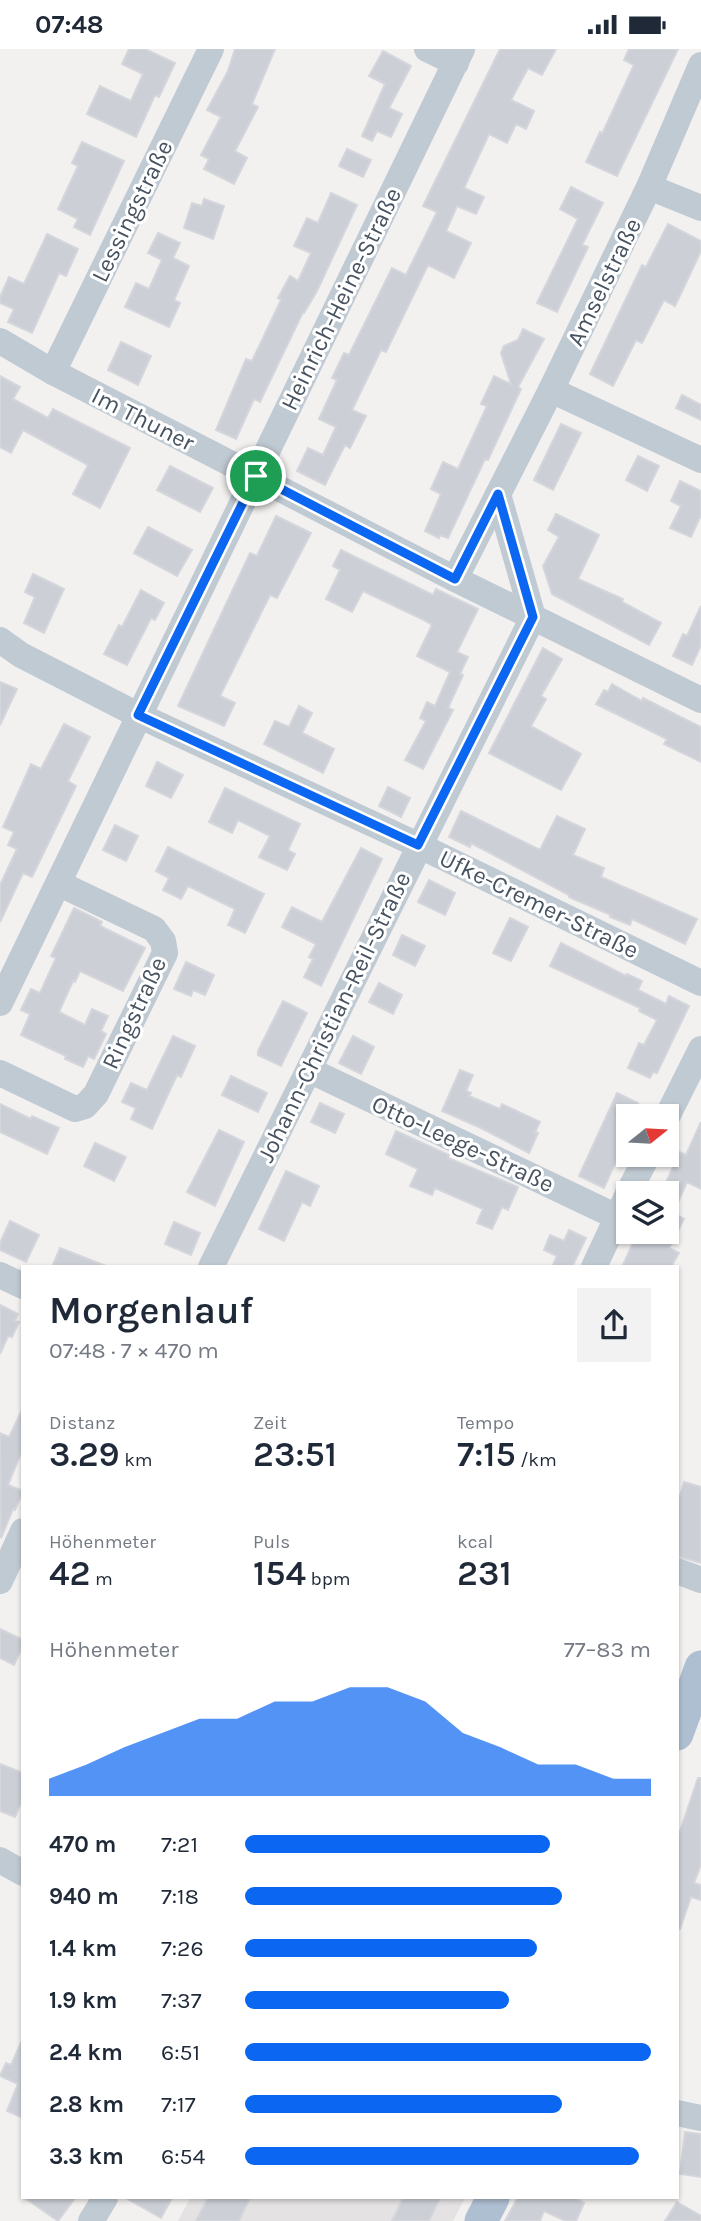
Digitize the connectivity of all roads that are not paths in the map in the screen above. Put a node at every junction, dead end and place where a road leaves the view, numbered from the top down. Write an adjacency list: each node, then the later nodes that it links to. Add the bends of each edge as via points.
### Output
1 (211, 49): 8 (street, Lessingstraße)
2 (427, 49): 3 (street)
3 (459, 56): 11 (street, Heinrich-Heine-Straße)
4 (701, 65): 5 (street, Amselstraße)
5 (649, 187): 6 (street); 9 (street, Amselstraße)
6 (701, 208)
7 (0, 341): 8 (street, Im Thuner)
8 (53, 372): 11 (street, Im Thuner)
9 (551, 390): 10 (street); 12 (street, Amselstraße)
10 (701, 460)
11 (256, 476): 13 (street, Im Thuner); 17 (street, Heinrich-Heine-Straße)
12 (498, 494): 13 (street, Amselstraße); 14 (street)
13 (455, 579): 14 (street, Im Thuner)
14 (533, 617): 16 (street, Im Thuner); 18 (street, Johann-Christian-Reil-Straße)
15 (0, 640): 17 (street, Ufke-Cremer-Straße)
16 (701, 700)
17 (138, 715): 18 (street, Ufke-Cremer-Straße); 19 (street, Heinrich-Heine-Straße)
18 (418, 845): 20 (street, Ufke-Cremer-Straße); 23 (street, Johann-Christian-Reil-Straße)
19 (60, 884): 21 (street, Heinrich-Heine-Straße); 24 (street, Ringstraße, via 154,929 165,953 96,1094 85,1105 75,1109)
20 (701, 983)
21 (0, 1003)
22 (701, 1049): 25 (street)
23 (309, 1070): 26 (street, Otto-Leege-Straße); 28 (street, Johann-Christian-Reil-Straße)
24 (0, 1073)
25 (674, 1104)
26 (616, 1198)
27 (616, 1219): 29 (street)
28 (212, 1265)
29 (595, 1265)
30 (0, 1275): 31 (street)
31 (21, 1285)
32 (21, 1535): 35 (street)
33 (679, 1572): 34 (street)
34 (701, 1580)
35 (0, 1581)
36 (701, 1667): 37 (main road)
37 (679, 1728)
38 (0, 1860): 39 (street)
39 (21, 1872)
40 (679, 2113): 41 (street)
41 (701, 2118)
42 (104, 2199): 44 (street)
43 (492, 2199): 45 (main road)
44 (91, 2221)
45 (481, 2221)

